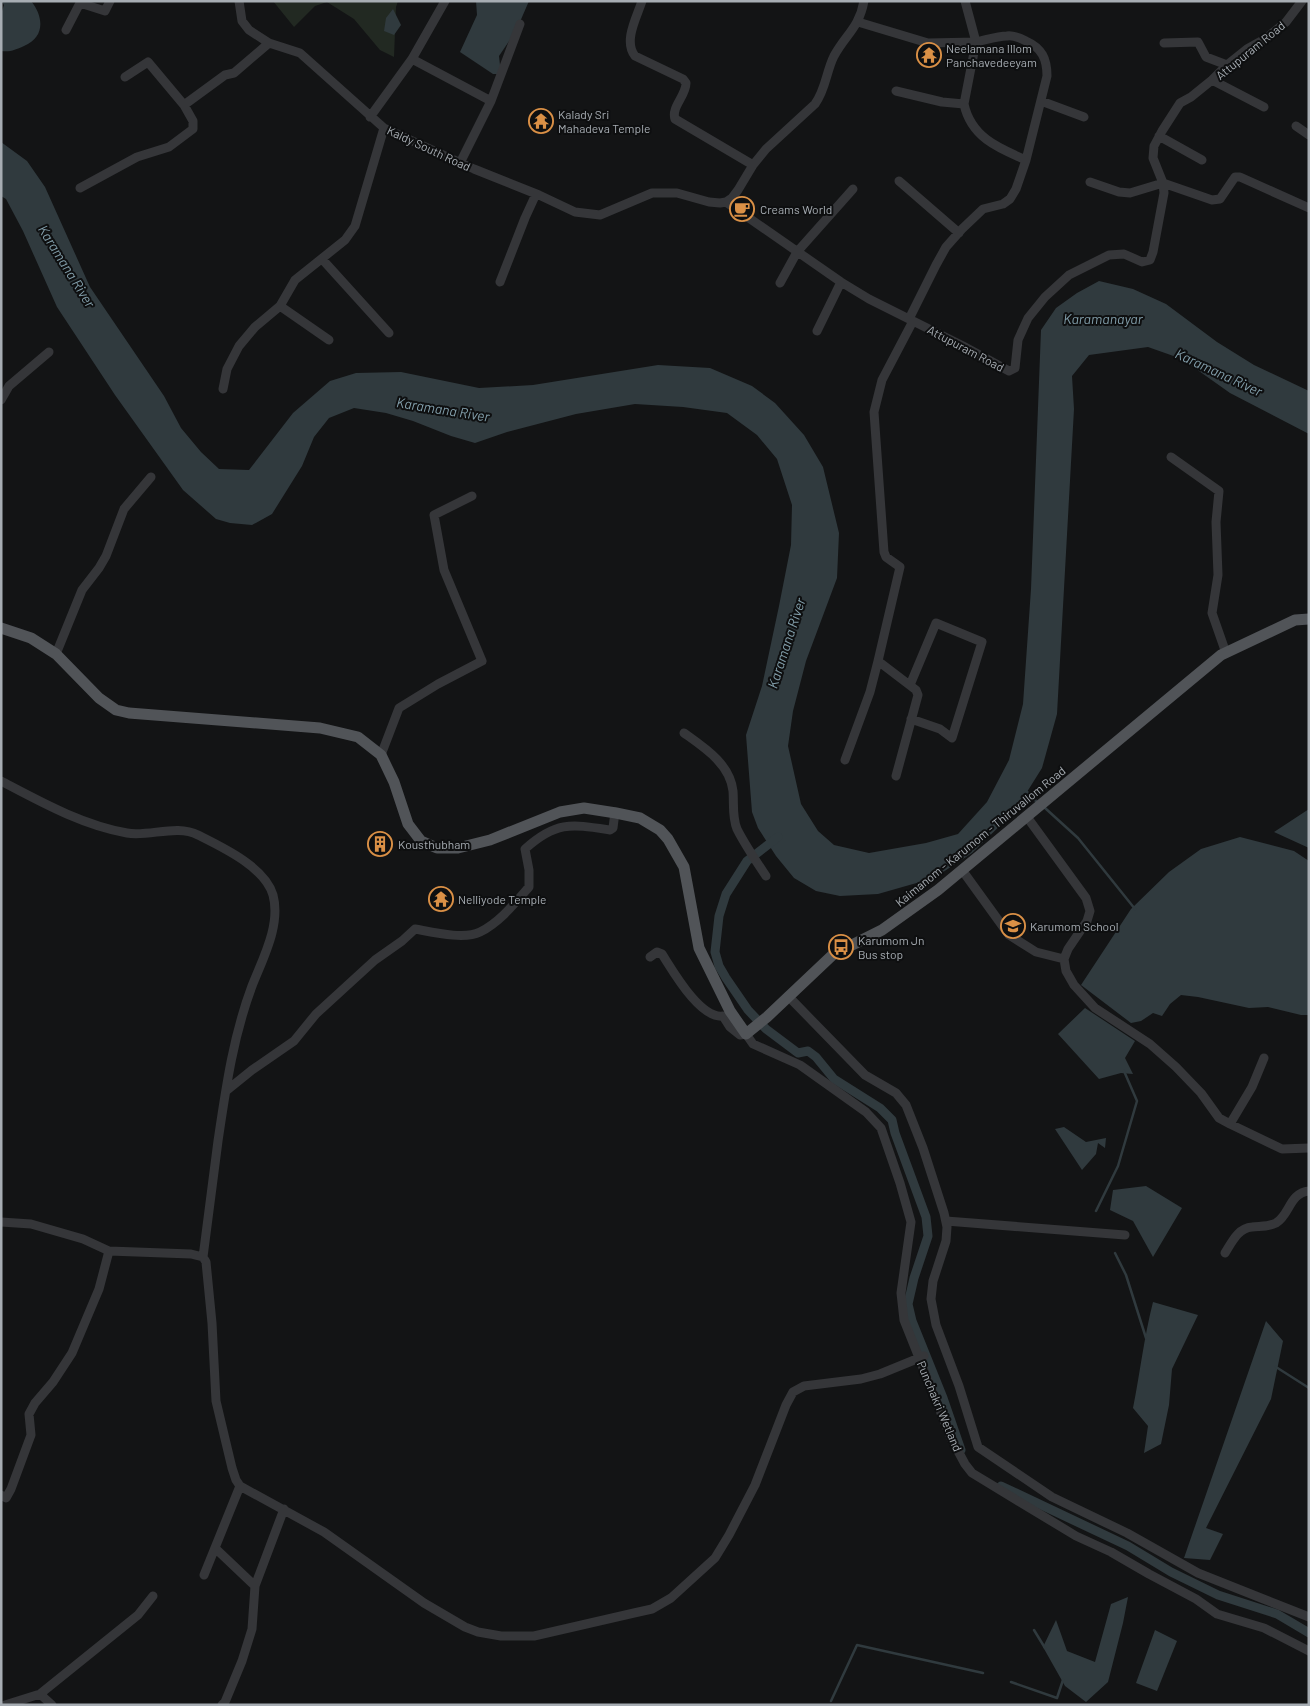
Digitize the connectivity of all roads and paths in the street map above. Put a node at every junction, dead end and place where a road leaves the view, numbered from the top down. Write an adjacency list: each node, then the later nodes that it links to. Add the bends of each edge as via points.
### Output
1 (110, 1): 10 (street, via 105,11 80,2)
2 (239, 1): 12 (street, Kaldy South Road, via 242,21 249,30)
3 (445, 1): 14 (street)
4 (642, 1): 33 (street, via 633,28 631,51 686,83 685,93 674,111 675,119)
5 (864, 1): 8 (street)
6 (965, 1): 11 (street)
7 (1302, 1): 15 (street, Attupuram Road, via 1286,22)
8 (858, 22): 11 (street, via 928,43); 33 (street, via 833,58 822,96)
9 (520, 24): 19 (street)
10 (66, 30)
11 (976, 42): 20 (street, via 1008,35 1034,45 1047,64); 21 (street)
12 (269, 43): 22 (street, via 234,73 225,75); 24 (street, Kaldy South Road, via 300,53)
13 (1164, 43): 15 (street, via 1198,42 1206,56)
14 (412, 59): 19 (street); 24 (street)
15 (1227, 65): 17 (street, Attupuram Road)
16 (125, 77): 22 (street, via 148,62)
17 (1212, 80): 23 (street); 29 (street, Attupuram Road, via 1180,103)
18 (896, 90): 21 (street)
19 (491, 100): 32 (street)
20 (1041, 101): 25 (street); 30 (street)
21 (964, 104): 30 (street, via 971,124 981,136)
22 (184, 105): 37 (street, via 194,121 193,129 181,139 169,147 137,157)
23 (1264, 107)
24 (370, 117): 27 (street, Kaldy South Road)
25 (1084, 117)
26 (1296, 126): 28 (street)
27 (384, 128): 32 (street, Kaldy South Road); 44 (street, via 355,226 346,240)
28 (1309, 135)
29 (1159, 136): 31 (street); 36 (street, Attupuram Road, via 1153,158)
30 (1026, 160): 42 (street, via 1010,199 983,209)
31 (1202, 160)
32 (460, 163): 39 (street, Kaldy South Road)
33 (753, 165): 40 (street, via 738,190)
34 (899, 181): 42 (street)
35 (1090, 182): 36 (street, via 1130,193)
36 (1163, 183): 41 (street, via 1212,200 1220,199 1235,177 1240,177); 49 (street, Attupuram Road, via 1164,193 1150,260 1142,262 1124,254 1109,256 1069,275 1028,318 1018,340 1015,368 1009,371)
37 (80, 188)
38 (853, 188): 43 (street)
39 (536, 194): 40 (street, Kaldy South Road, via 575,212 600,215 652,193 677,193 709,202); 45 (street)
40 (726, 202): 43 (street, Attupuram Road)
41 (1309, 208)
42 (959, 233): 49 (street, via 936,264)
43 (797, 252): 46 (street, Attupuram Road); 47 (street)
44 (322, 259): 48 (street, via 296,280); 51 (street)
45 (500, 282)
46 (841, 282): 49 (street, Attupuram Road); 50 (street)
47 (780, 283)
48 (280, 306): 52 (street); 54 (street, via 239,346 227,369)
49 (911, 320): 63 (street, via 882,380 874,412 884,552 900,567)
50 (817, 331)
51 (389, 333)
52 (329, 340)
53 (50, 352): 55 (street, via 16,379)
54 (223, 388)
55 (1, 400)
56 (1171, 457): 61 (street, via 1219,491 1216,522 1218,575 1212,613)
57 (151, 477): 62 (street, via 124,509 106,556 82,590)
58 (472, 496): 67 (street, via 434,515 444,570 482,661 399,708)
59 (1309, 619): 61 (main road, Kaimanom - Karumom - Thiruvallom Road, via 1295,620)
60 (1, 628): 62 (main road, via 31,638)
61 (1226, 653): 72 (main road, Kaimanom - Karumom - Thiruvallom Road)
62 (56, 654): 67 (main road, via 99,698 116,710 320,728 358,737)
63 (878, 661): 64 (street); 68 (street)
64 (910, 685): 65 (street, via 918,695); 65 (street, via 936,623 982,642 956,740 940,729)
65 (911, 719): 69 (street)
66 (684, 733): 74 (street, via 707,750 724,769 732,789 737,829)
67 (381, 755): 71 (main road, via 408,824 421,841 437,848 458,848 490,840 560,812 584,808)
68 (845, 760)
69 (896, 776)
70 (1, 781): 80 (street, via 94,824 128,834 196,833 242,859 266,881 272,894 273,928 242,1014)
71 (615, 812): 78 (main road, via 640,818 668,839 684,867 699,948 730,1011); 80 (street, via 610,830 558,827 538,837 525,849 529,887 504,915 480,933 458,935 415,929 316,1014 294,1041)
72 (1027, 817): 73 (main road, Kaimanom - Karumom - Thiruvallom Road); 76 (street, via 1086,898 1090,911)
73 (962, 870): 76 (street, via 1009,935 1036,952); 77 (main road, Kaimanom - Karumom - Thiruvallom Road, via 888,926 852,945 841,947)
74 (766, 876)
75 (650, 957): 78 (street, Punchakri Wetland, via 657,952 662,954 689,995 701,1007 723,1016 740,1035)
76 (1064, 959): 81 (street, via 1074,985 1095,1008 1150,1044 1195,1087 1219,1118)
77 (788, 996): 78 (main road, Kaimanom - Karumom - Thiruvallom Road); 84 (street, via 865,1076 896,1093 906,1105)
78 (746, 1034): 90 (street, Punchakri Wetland, via 753,1044 800,1065 866,1112 881,1128 911,1222 901,1293 904,1320)
79 (1264, 1058): 81 (street, via 1252,1087)
80 (226, 1091): 89 (street)
81 (1230, 1124): 82 (street, via 1282,1149)
82 (1309, 1148)
83 (1309, 1191): 88 (street, via 1295,1197 1276,1222 1241,1230)
84 (946, 1220): 86 (street); 98 (street, via 946,1241 933,1281 931,1299 936,1325 978,1447 1052,1497 1127,1533 1198,1573)
85 (1, 1222): 87 (street, via 30,1224)
86 (1125, 1235)
87 (109, 1250): 89 (street); 92 (street, via 99,1289 72,1353 28,1414 31,1435 11,1490 6,1498)
88 (1225, 1253)
89 (203, 1257): 91 (street, via 211,1314 216,1401 232,1468)
90 (922, 1357): 93 (street, via 861,1379 804,1386 793,1392 755,1485 715,1558 672,1598 634,1614 534,1636 478,1632 424,1603 324,1532); 99 (street, Punchakri Wetland, via 951,1438 972,1473 1076,1536 1196,1599 1217,1614 1264,1628)
91 (240, 1486): 93 (street); 94 (street)
92 (1, 1495)
93 (284, 1509): 96 (street)
94 (215, 1548): 95 (street); 96 (street)
95 (204, 1575)
96 (256, 1586): 103 (street, via 252,1629)
97 (153, 1596): 100 (street, via 138,1615)
98 (1309, 1616)
99 (1309, 1651)
100 (40, 1694): 101 (street); 102 (street)
101 (5, 1705)
102 (52, 1705)
103 (222, 1705)

